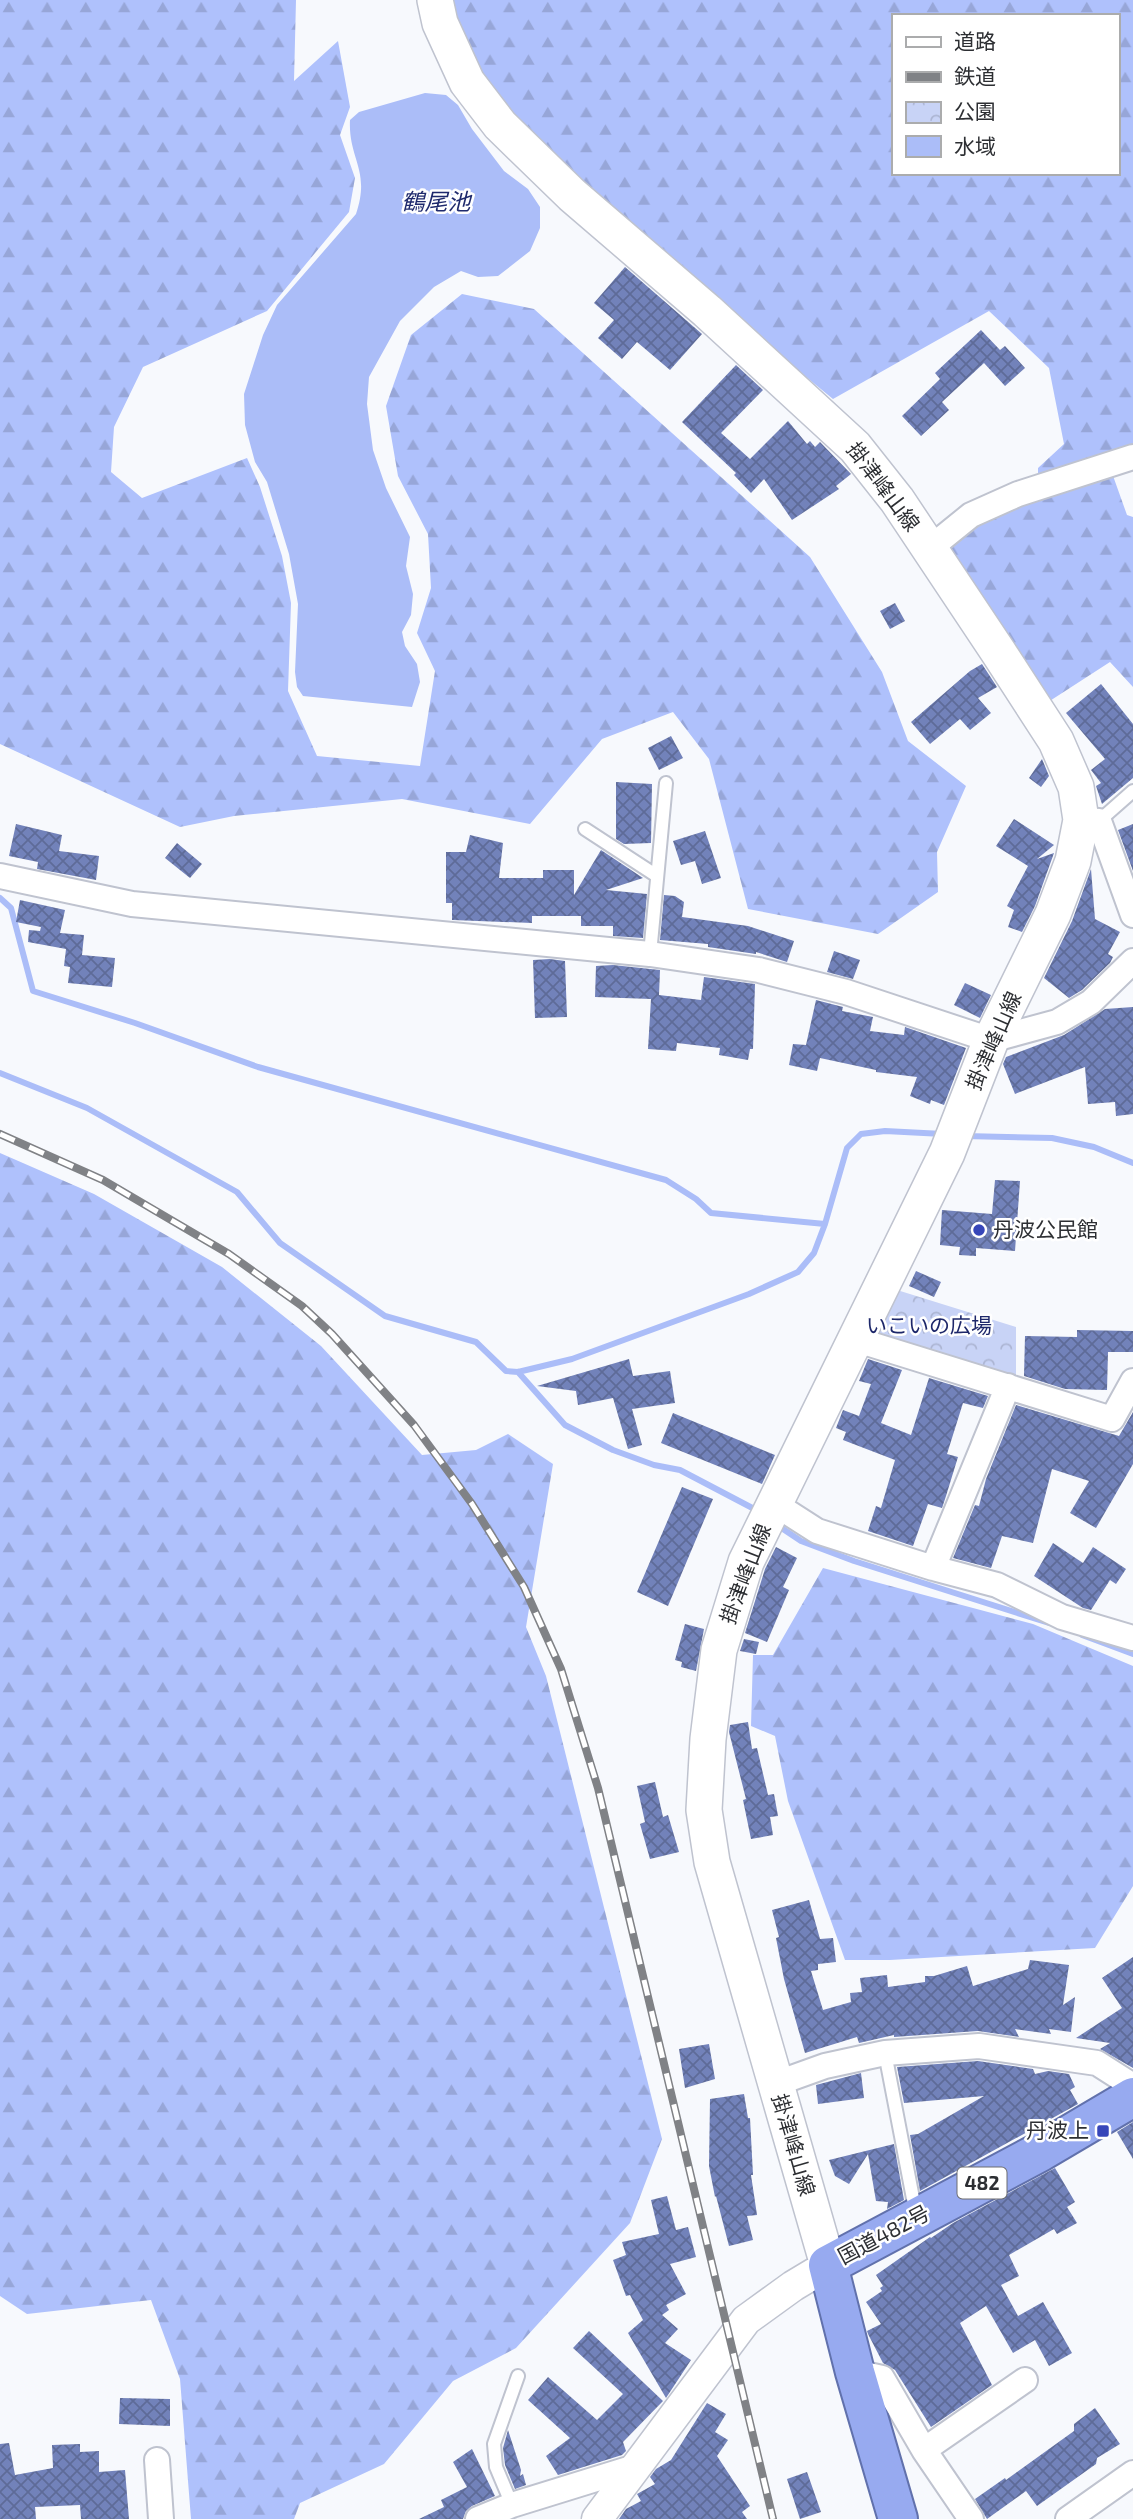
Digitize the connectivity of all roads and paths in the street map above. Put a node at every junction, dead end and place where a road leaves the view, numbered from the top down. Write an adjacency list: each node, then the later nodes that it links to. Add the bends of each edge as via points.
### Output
1 (435, 0): 3 (main road, 掛津峰山線, via 440,23 467,82 500,125 855,447)
2 (1133, 457): 3 (street, via 1018,494 971,515)
3 (929, 549): 6 (main road, 掛津峰山線, via 1056,741)
4 (666, 783): 9 (lane)
5 (1133, 791): 6 (lane)
6 (1090, 821): 10 (street); 13 (main road, 掛津峰山線, via 1052,914)
7 (585, 829): 9 (lane)
8 (0, 876): 11 (street, via 132,904)
9 (657, 876): 11 (lane)
10 (1133, 915)
11 (650, 954): 13 (street, via 759,970 821,985)
12 (1133, 961): 13 (street, via 1091,1002 1057,1022)
13 (991, 1040): 14 (main road, 掛津峰山線, via 954,1137)
14 (858, 1340): 16 (street); 17 (main road, 掛津峰山線)
15 (1133, 1381): 16 (street, via 1112,1419)
16 (1008, 1386): 18 (street)
17 (771, 1513): 18 (street); 21 (main road, 掛津峰山線, via 746,1562 719,1650 704,1810 712,1861)
18 (933, 1568): 19 (street, via 997,1585 1062,1617)
19 (1133, 1638)
20 (886, 2053): 21 (street, via 825,2066); 22 (street, via 979,2046 1097,2063); 24 (lane)
21 (775, 2084): 25 (main road, 掛津峰山線)
22 (1133, 2086)
23 (1133, 2097): 24 (highway, 国道482号 / 482)
24 (916, 2217): 25 (highway, 国道482号 / 482)
25 (828, 2265): 26 (highway, 国道482号); 31 (street, via 746,2320)
26 (855, 2372): 29 (street, via 882,2378); 37 (highway, 国道482号)
27 (517, 2376): 33 (lane, via 494,2444 496,2467)
28 (1025, 2380): 29 (street)
29 (924, 2450): 38 (street)
30 (157, 2460): 34 (street)
31 (638, 2466): 33 (street); 36 (street)
32 (1133, 2473): 39 (street)
33 (512, 2505): 35 (street)
34 (161, 2519)
35 (478, 2519)
36 (597, 2519)
37 (898, 2519)
38 (971, 2519)
39 (1068, 2519)

